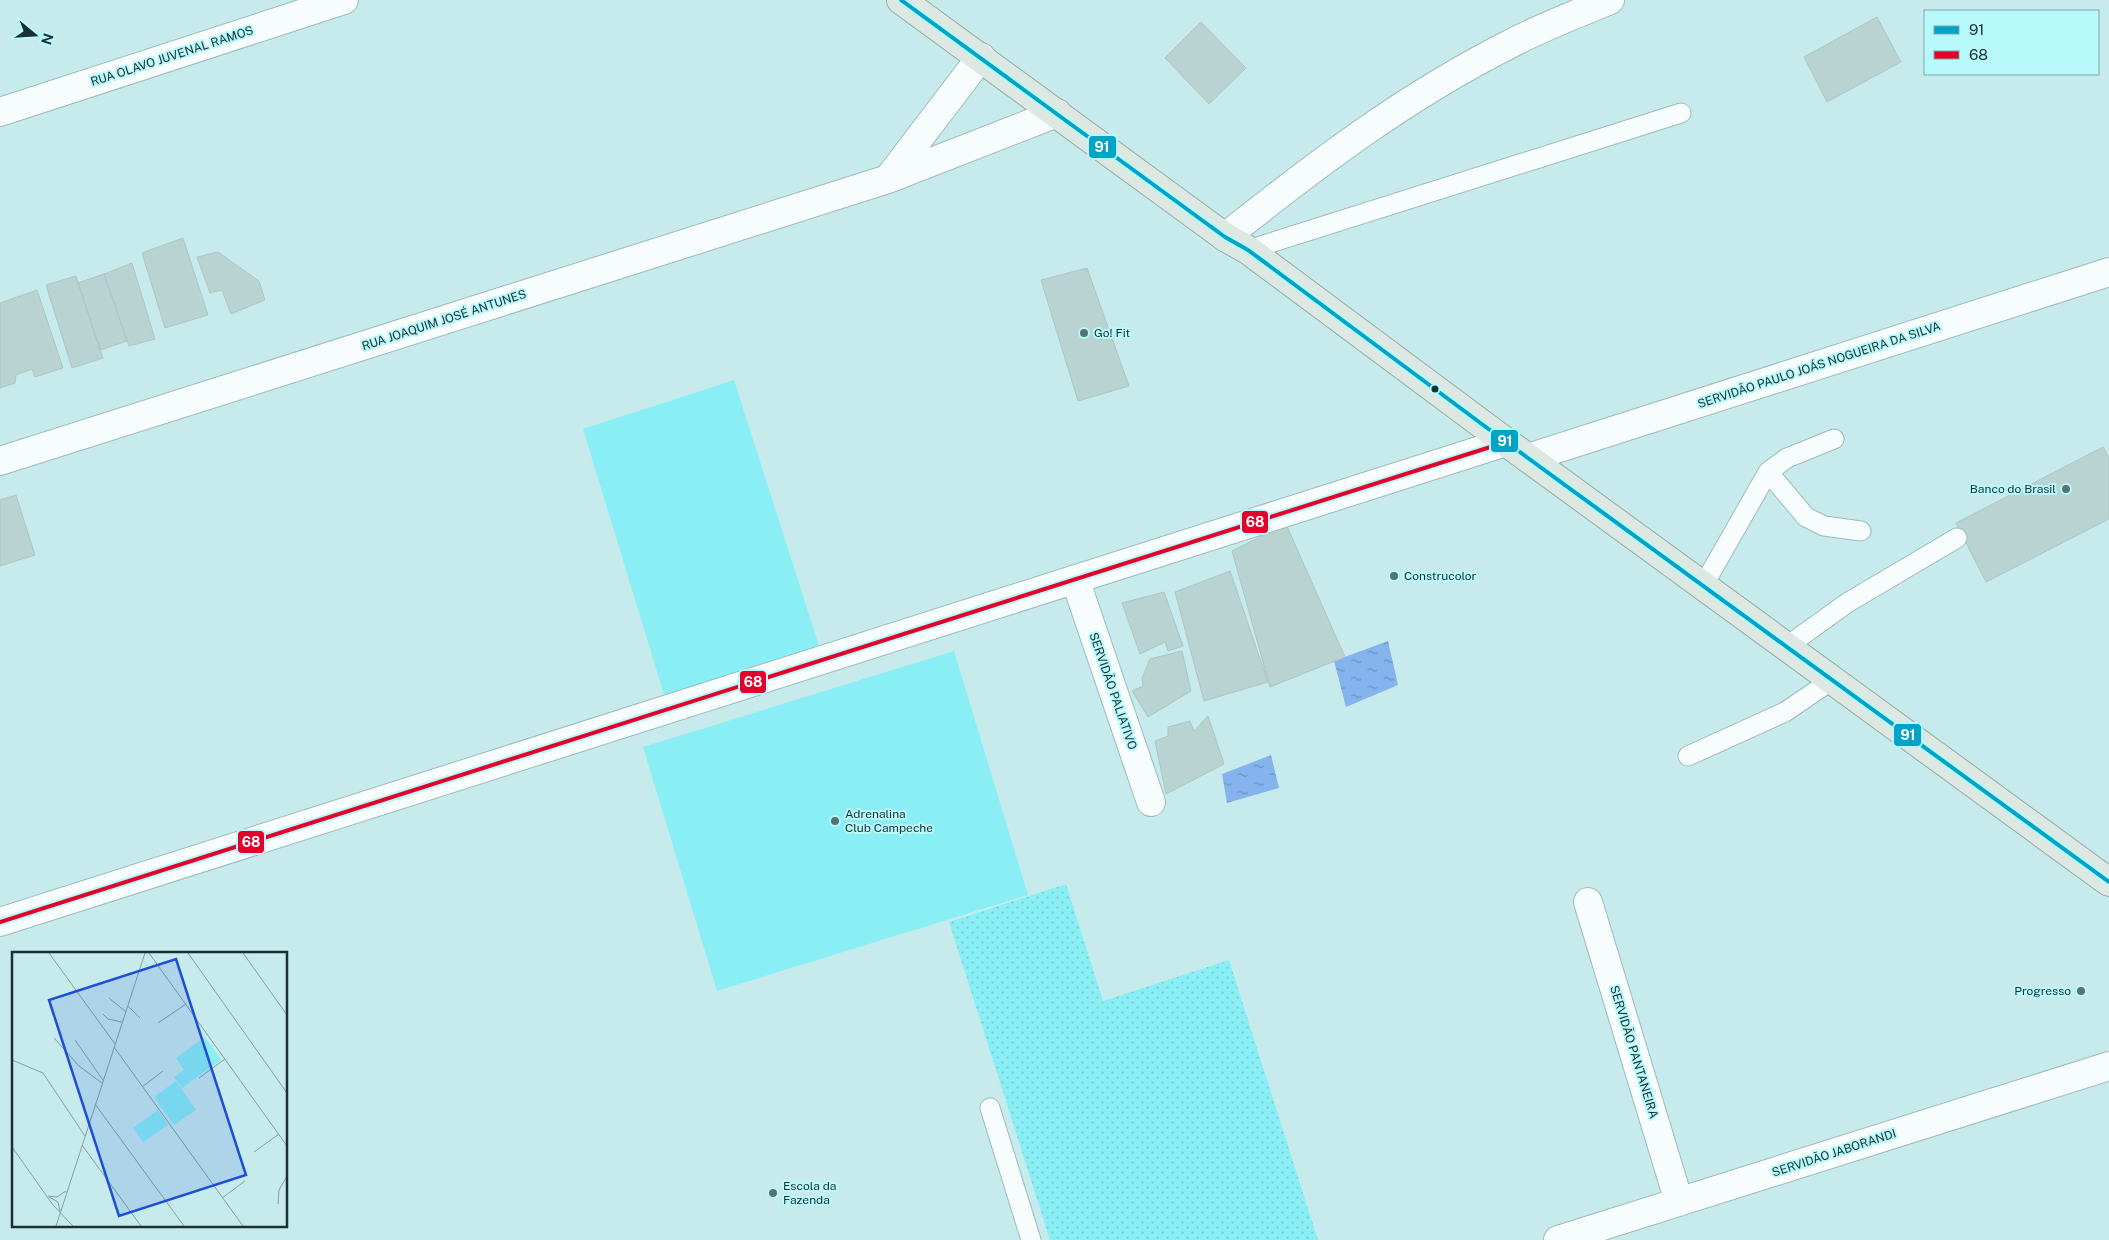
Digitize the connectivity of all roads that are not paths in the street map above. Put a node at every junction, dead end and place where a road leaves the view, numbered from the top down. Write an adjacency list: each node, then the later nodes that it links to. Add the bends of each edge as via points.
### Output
1 (344, 0): 5 (street, RUA OLAVO JUVENAL RAMOS)
2 (900, 0): 4 (main road)
3 (1610, 0): 9 (street, via 1511,43 1443,80 1339,148)
4 (980, 57): 6 (main road); 8 (street)
5 (0, 112)
6 (1057, 113): 8 (street, RUA JOAQUIM JOSÉ ANTUNES); 9 (main road)
7 (1681, 113): 10 (lane)
8 (888, 179): 15 (street, RUA JOAQUIM JOSÉ ANTUNES)
9 (1225, 237): 10 (main road)
10 (1248, 250): 13 (main road)
11 (2109, 272): 14 (street, SERVIDÃO PAULO JOÁS NOGUEIRA DA SILVA)
12 (1834, 439): 16 (lane, via 1787,458)
13 (1506, 442): 14 (main road); 19 (street)
14 (1528, 458): 20 (main road)
15 (0, 461)
16 (1768, 472): 17 (lane, via 1806,517 1824,526); 20 (lane)
17 (1861, 530)
18 (1958, 538): 21 (lane, via 1846,603)
19 (1075, 579): 24 (street, SERVIDÃO PALIATIVO); 27 (street)
20 (1703, 586): 21 (main road)
21 (1786, 647): 22 (main road)
22 (1832, 680): 23 (lane, via 1785,712); 25 (main road)
23 (1688, 756)
24 (1150, 802)
25 (2109, 882)
26 (1588, 902): 30 (street, SERVIDÃO PANTANEIRA)
27 (0, 922)
28 (2109, 1066): 30 (street, SERVIDÃO JABORANDI)
29 (990, 1108): 31 (lane)
30 (1680, 1202): 32 (street, SERVIDÃO JABORANDI)
31 (1031, 1240)
32 (1558, 1240)

